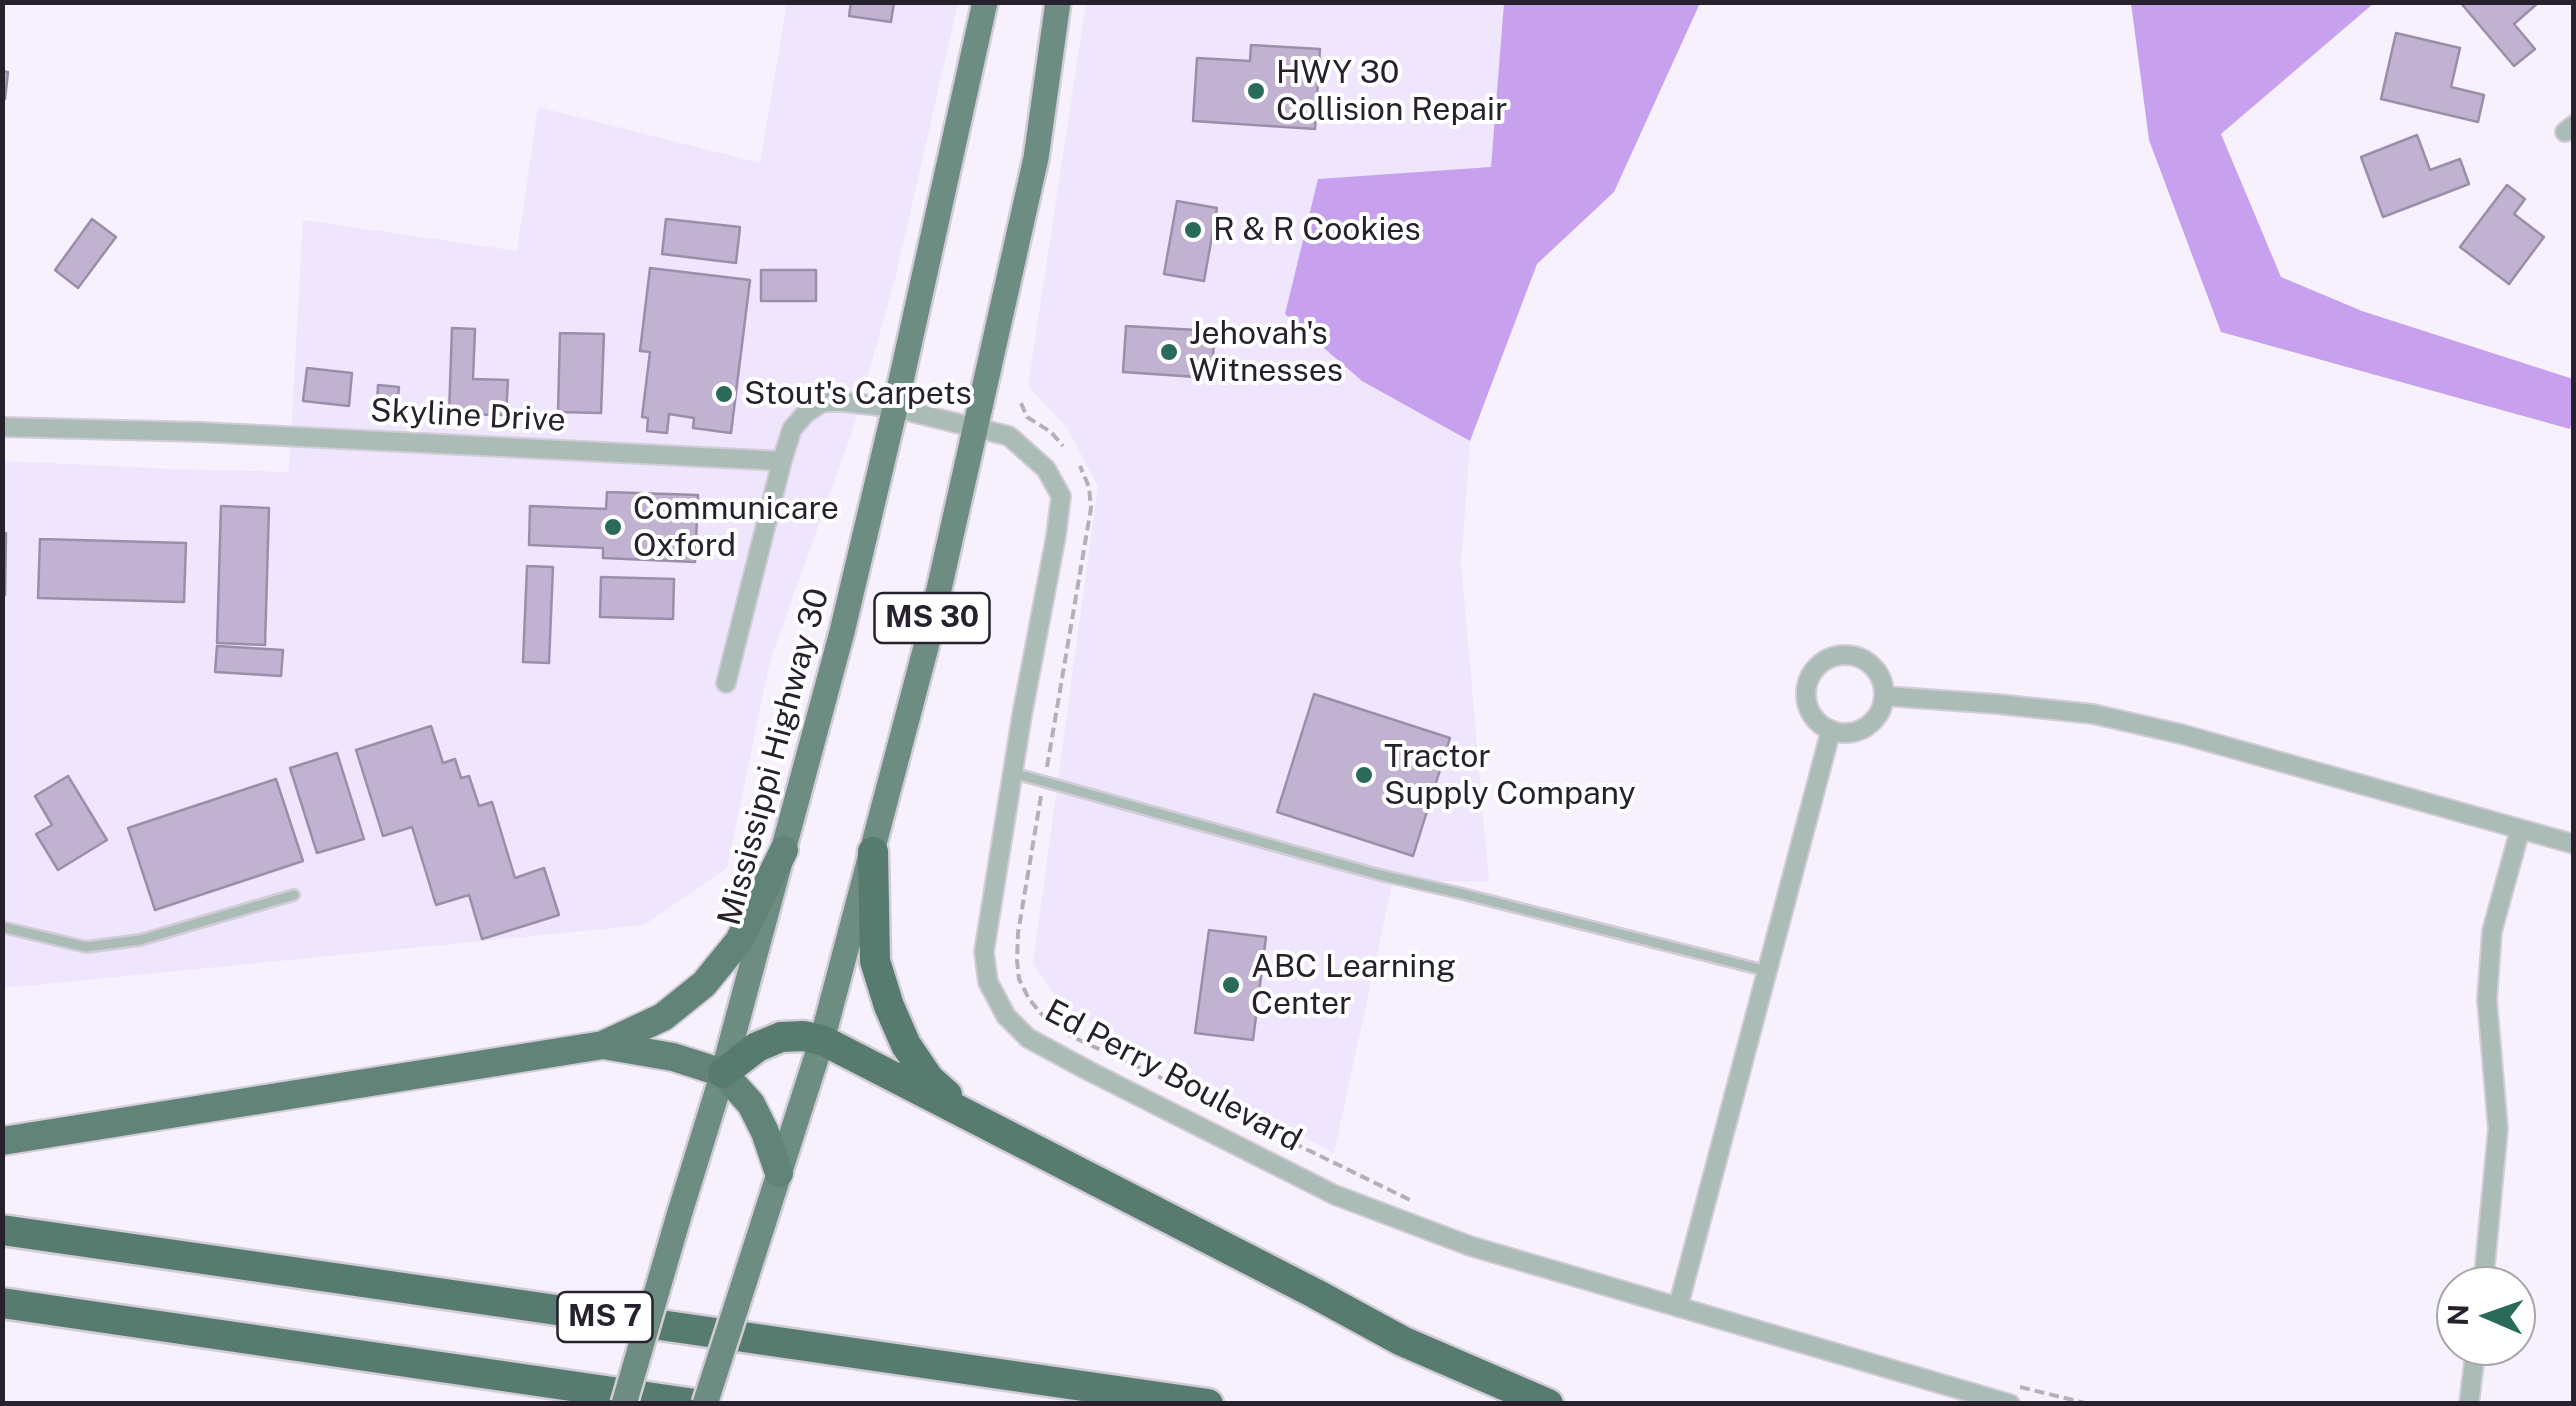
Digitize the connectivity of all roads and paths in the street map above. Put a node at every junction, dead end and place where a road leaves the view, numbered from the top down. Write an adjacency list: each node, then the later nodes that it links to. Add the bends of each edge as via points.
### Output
1 (985, 2): 4 (main road, Mississippi Highway 30 / MS 30)
2 (1058, 2): 5 (main road, MS 30, via 1036,158)
3 (1021, 402): 7 (path, via 1027,417)
4 (896, 408): 5 (street, Ed Perry Boulevard); 8 (street, via 823,402 792,429); 15 (main road, Mississippi Highway 30 / MS 30)
5 (977, 426): 12 (street, Ed Perry Boulevard, via 1010,436 1046,469 1061,496); 16 (main road, MS 30)
6 (2, 428): 8 (street, Skyline Drive)
7 (1063, 446)
8 (782, 462): 9 (street)
9 (726, 684)
10 (1884, 696): 11 (street, via 1866,726); 11 (street, via 1878,672 1859,657 1832,656 1820,663 1806,700); 13 (street, via 2093,714)
11 (1831, 730): 19 (street)
12 (1012, 773): 19 (lane, via 1380,875); 31 (street, Ed Perry Boulevard, via 984,952 988,982 1006,1016 1028,1038 1335,1195 1470,1246)
13 (2520, 830): 14 (street); 29 (street, via 2492,930 2488,1000 2498,1129)
14 (2574, 844)
15 (784, 850): 21 (highway, via 738,941 704,984 662,1017); 22 (main road, Mississippi Highway 30 / MS 30)
16 (873, 852): 20 (main road, MS 30); 24 (highway, via 876,961 889,1006 930,1079)
17 (294, 895): 18 (lane, via 140,940 86,946)
18 (2, 927)
19 (1767, 971): 31 (street)
20 (822, 1040): 22 (highway, via 781,1037); 24 (highway); 26 (main road, MS 30)
21 (603, 1045): 22 (highway, via 673,1056); 25 (highway)
22 (723, 1074): 26 (highway, via 751,1104); 34 (main road, Mississippi Highway 30 / MS 30, bridge)
23 (1155, 1075): 27 (path)
24 (968, 1113): 38 (highway, via 1402,1342)
25 (2, 1141)
26 (779, 1173): 36 (main road, MS 30, bridge)
27 (1412, 1202)
28 (2, 1230): 37 (highway, MS 7)
29 (2485, 1266)
30 (2, 1304): 35 (highway, MS 7)
31 (1678, 1307): 39 (street, Ed Perry Boulevard)
32 (2474, 1366): 41 (street)
33 (2005, 1384): 40 (path)
34 (624, 1404)
35 (695, 1404)
36 (705, 1404)
37 (1208, 1404)
38 (1548, 1404)
39 (2010, 1404)
40 (2089, 1404)
41 (2469, 1404)

